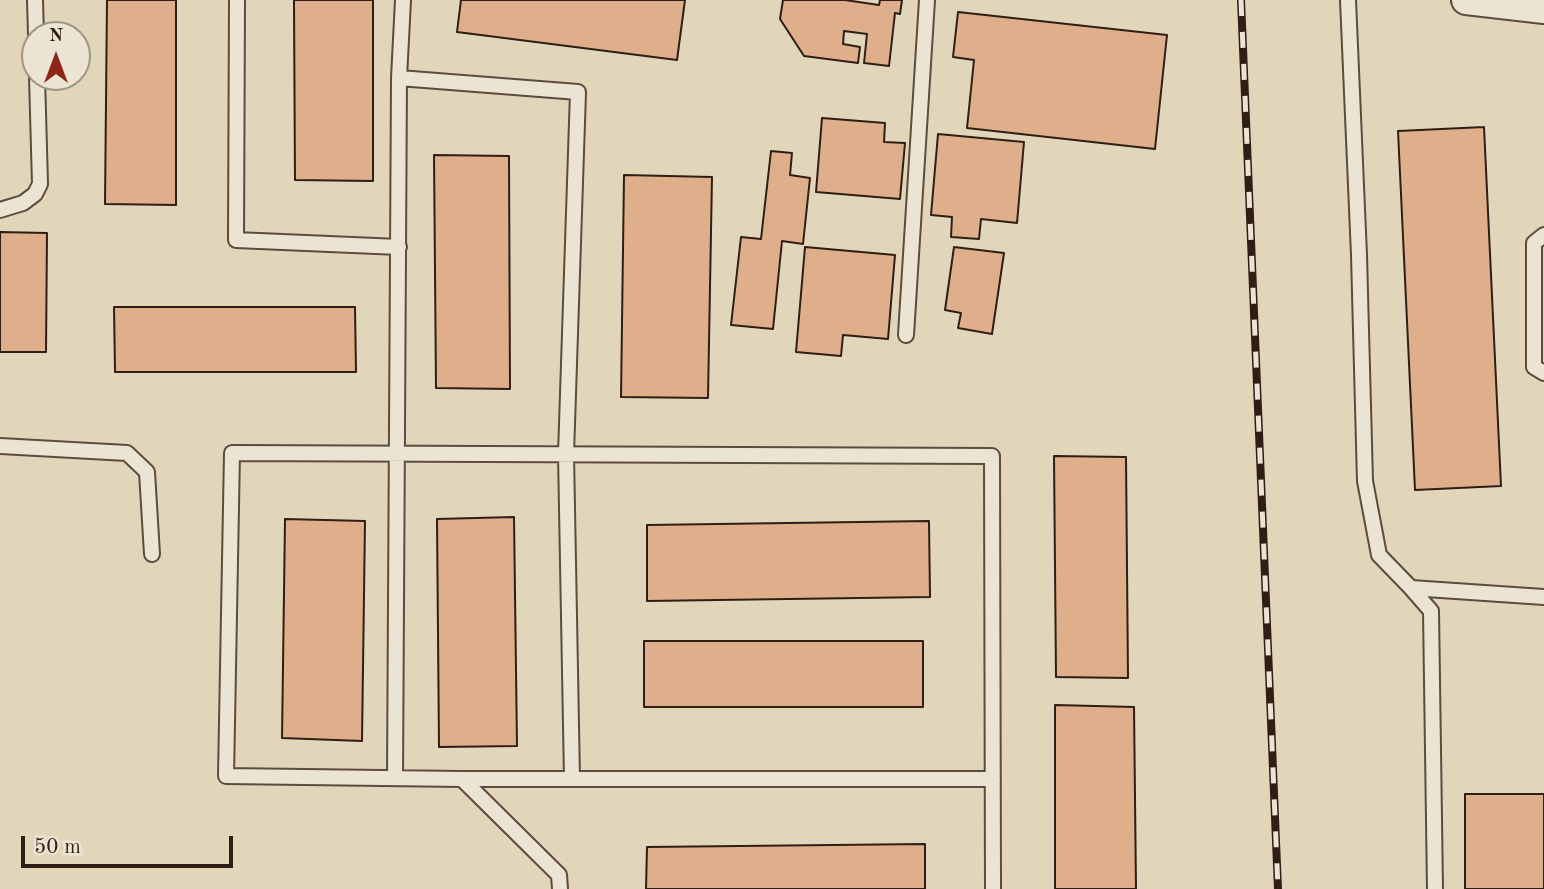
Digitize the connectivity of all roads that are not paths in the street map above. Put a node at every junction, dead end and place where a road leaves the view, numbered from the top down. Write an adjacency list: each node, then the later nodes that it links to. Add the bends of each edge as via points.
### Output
1 (35, 0): 8 (lane)
2 (237, 0): 13 (lane, via 236,240)
3 (403, 0): 9 (lane)
4 (927, 0): 14 (lane)
5 (1348, 0): 20 (lane, via 1365,481 1379,555)
6 (1466, 0): 7 (street)
7 (1544, 9)
8 (36, 21)
9 (399, 78): 13 (lane); 18 (lane, via 578,92)
10 (37, 91): 11 (lane, via 40,184 23,203)
11 (0, 210)
12 (1544, 235): 15 (lane, via 1534,243 1534,368)
13 (398, 247): 17 (lane)
14 (906, 335)
15 (1544, 373)
16 (0, 446): 19 (lane, via 127,453 147,472)
17 (397, 453): 18 (lane); 22 (lane); 22 (lane, via 232,453 226,776)
18 (566, 453): 24 (lane); 25 (lane, via 992,456)
19 (152, 554)
20 (1411, 588): 21 (lane); 28 (lane, via 1431,611)
21 (1544, 597)
22 (395, 778): 23 (lane)
23 (462, 779): 24 (lane); 26 (lane, via 559,876)
24 (572, 779): 25 (lane)
25 (993, 779): 27 (lane)
26 (560, 889)
27 (993, 889)
28 (1435, 889)

